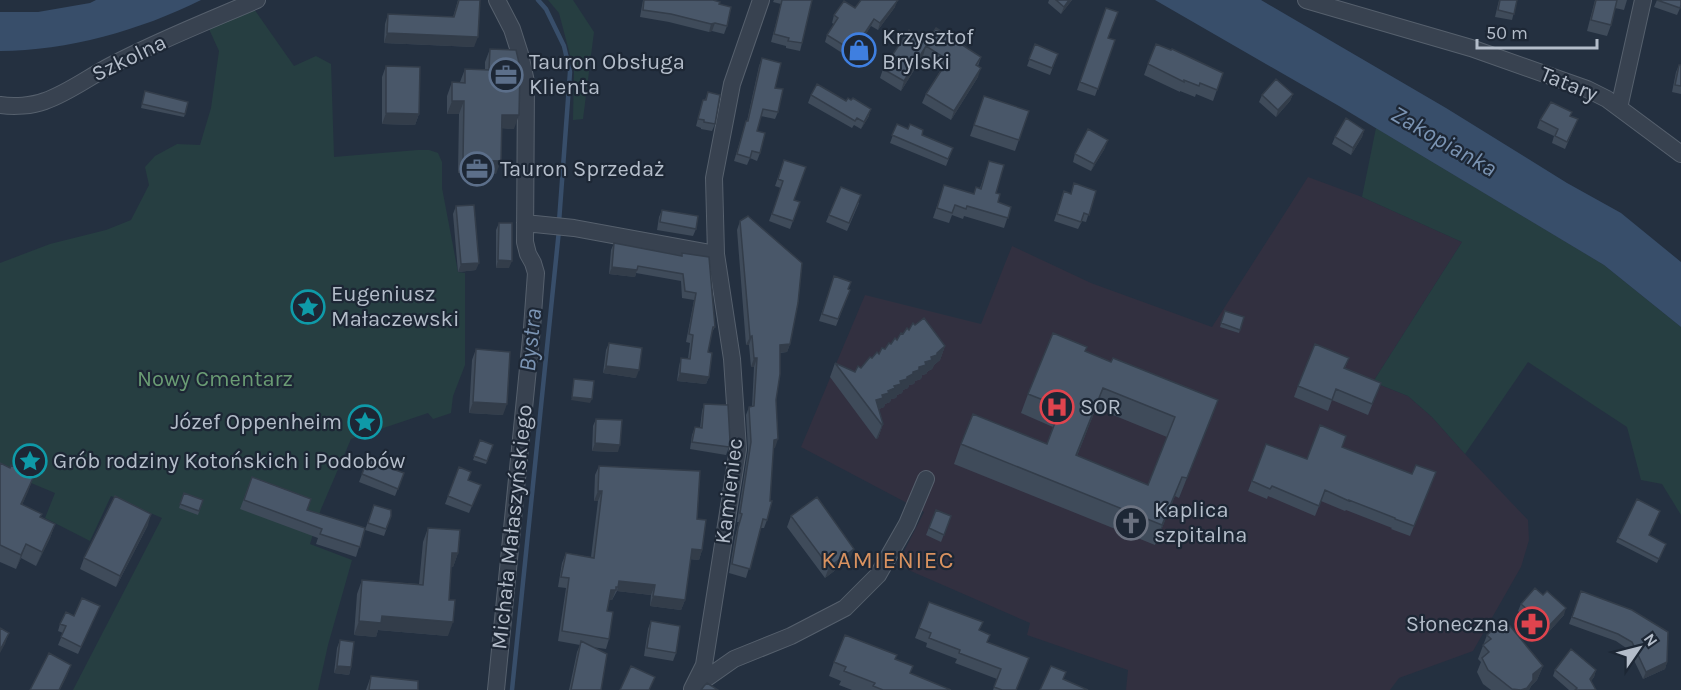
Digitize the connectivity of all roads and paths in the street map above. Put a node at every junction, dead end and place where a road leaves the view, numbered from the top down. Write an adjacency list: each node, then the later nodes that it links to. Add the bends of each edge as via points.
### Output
1 (257, 0): 6 (street, Szkolna, via 150,46 44,102)
2 (497, 0): 9 (street, via 512,28 526,82)
3 (761, 0): 10 (street, Kamieniec, via 732,84 714,178)
4 (1306, 0): 7 (street, Tatary, via 1539,71 1587,89)
5 (1643, 0): 7 (street)
6 (0, 105)
7 (1619, 108): 8 (street, Tatary)
8 (1681, 154)
9 (525, 223): 10 (street); 13 (street, Michała Małaszyńskiego, via 525,242 536,273)
10 (716, 254): 12 (street, Kamieniec, via 732,359 738,449 704,665)
11 (926, 479): 12 (street, Kamieniec, via 907,524 878,575 845,608 734,659)
12 (692, 689)
13 (496, 690)

